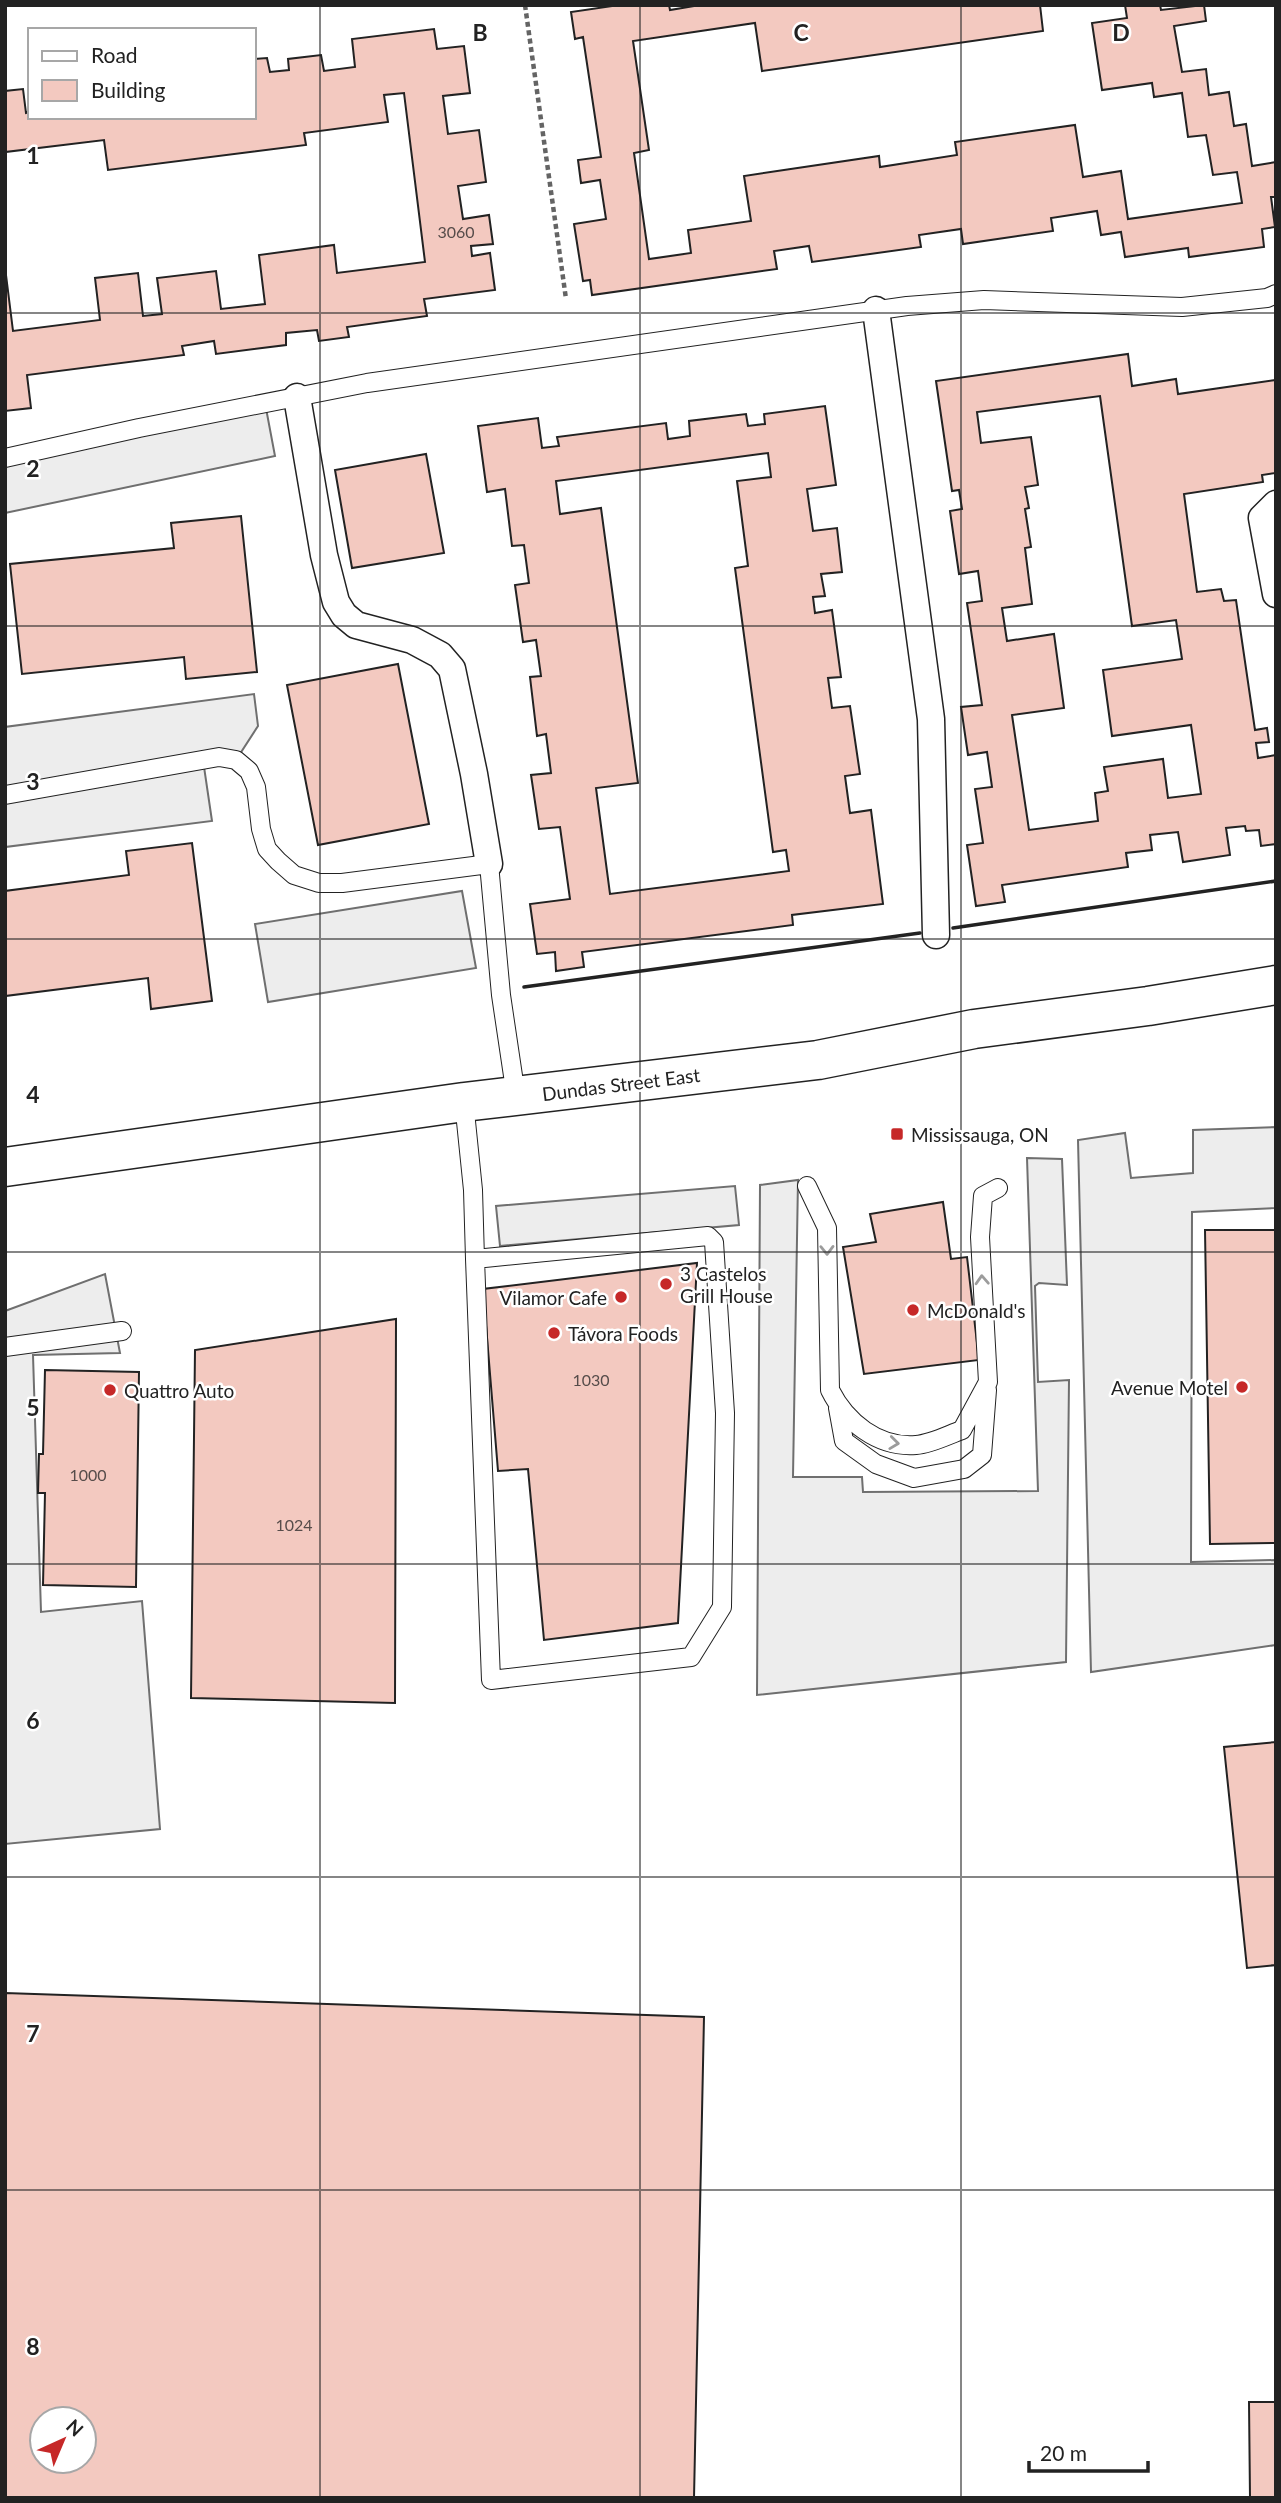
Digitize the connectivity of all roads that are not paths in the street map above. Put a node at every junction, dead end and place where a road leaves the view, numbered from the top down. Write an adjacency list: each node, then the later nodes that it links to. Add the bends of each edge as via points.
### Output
1 (1276, 295): 2 (lane, via 1182,307 984,300)
2 (876, 310): 3 (lane); 9 (street, via 931,719)
3 (297, 397): 4 (lane); 8 (street, via 336,602 356,625 412,640 440,655 452,669)
4 (5, 458)
5 (1276, 504): 6 (street, via 1262,518)
6 (1276, 594)
7 (5, 795): 8 (lane, via 219,757 236,760 249,771 267,849 294,875 319,883 342,883)
8 (489, 864): 11 (lane)
9 (936, 935)
10 (1276, 985): 11 (main road, Dundas Street East, via 974,1029 818,1060)
11 (516, 1096): 12 (main road, Dundas Street East)
12 (464, 1102): 13 (main road, Dundas Street East); 16 (lane)
13 (5, 1167)
14 (807, 1186): 20 (lane, one-way to 20, via 827,1228 830,1390)
15 (998, 1188): 19 (lane, one-way to 15, via 980,1237 983,1196)
16 (475, 1259): 16 (lane, via 708,1236 714,1242 725,1413 722,1607 691,1657 491,1680)
17 (122, 1331): 18 (lane)
18 (5, 1347)
19 (988, 1382): 20 (lane, one-way to 19, via 882,1441 916,1445 962,1430); 20 (lane, via 982,1455 964,1469 914,1478 876,1464 844,1441)
20 (838, 1408)

